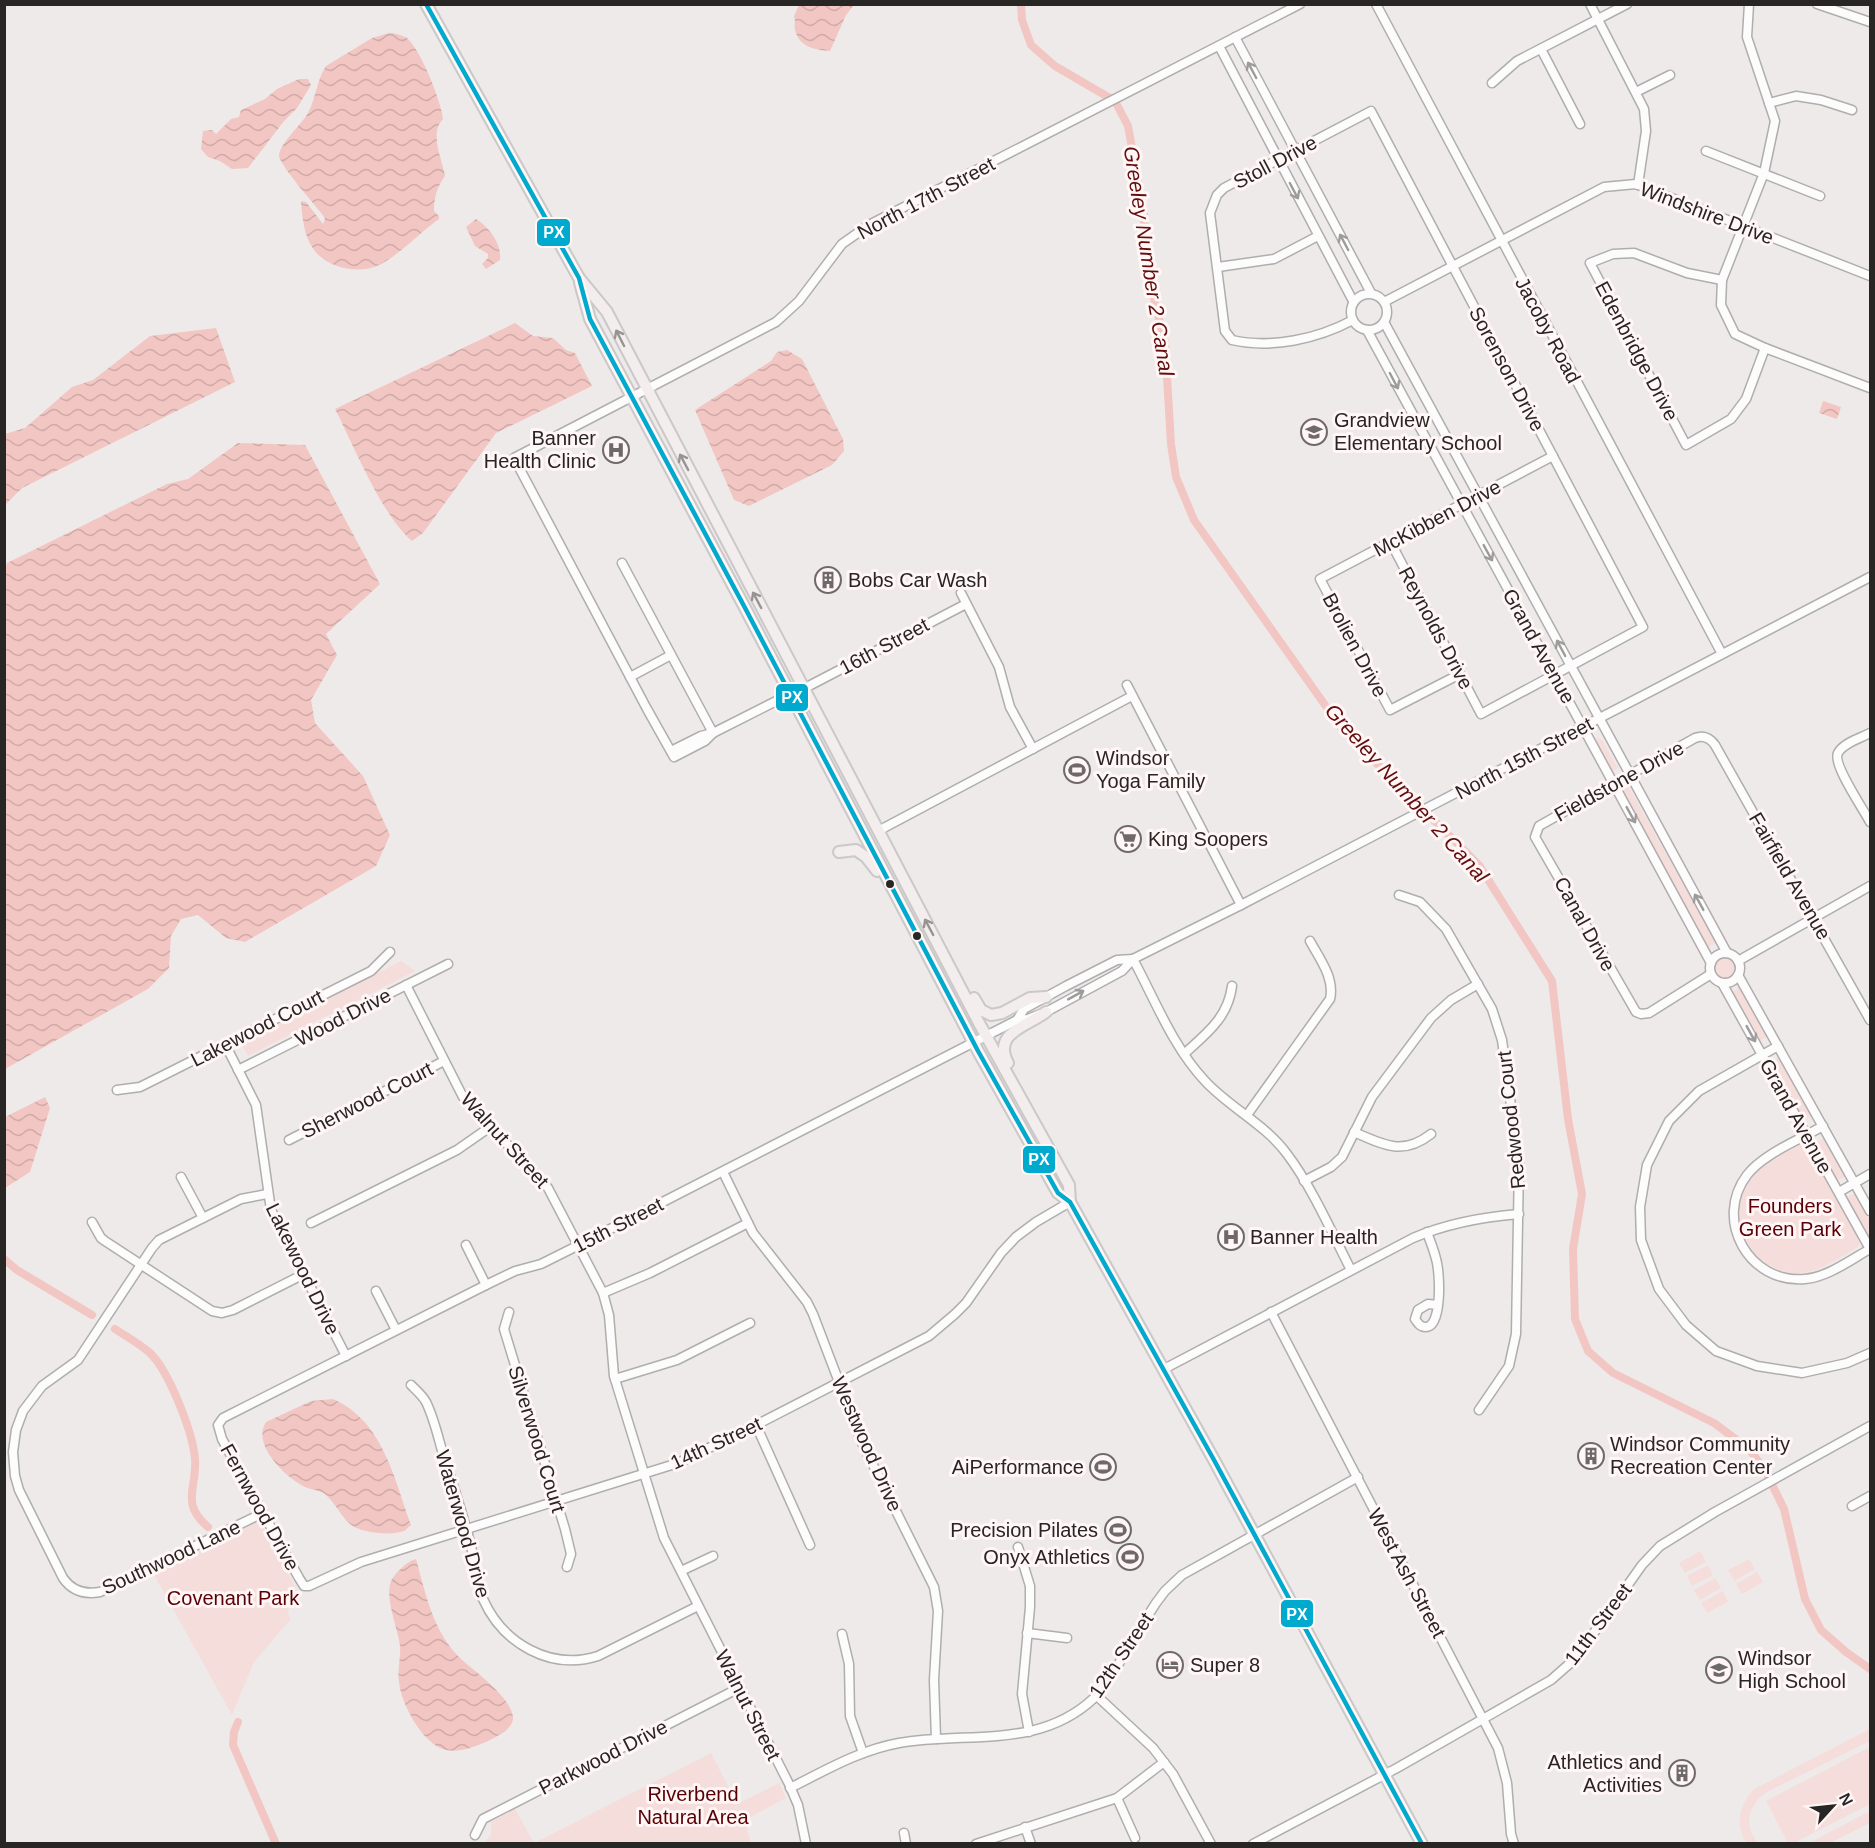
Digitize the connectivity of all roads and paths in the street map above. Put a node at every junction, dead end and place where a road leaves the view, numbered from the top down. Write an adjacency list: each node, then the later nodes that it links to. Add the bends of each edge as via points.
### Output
1 (426, 4): 32 (main road)
2 (1300, 4): 10 (street, North 17th Street)
3 (1376, 4): 28 (street, Jacoby Road)
4 (1590, 4): 8 (street)
5 (1627, 4): 8 (street)
6 (1749, 4): 16 (street, via 1747,37)
7 (1817, 4): 9 (street)
8 (1598, 19): 12 (street); 15 (street)
9 (1870, 22)
10 (1235, 37): 11 (street, North 17th Street); 20 (street, one-way to 10)
11 (1219, 46): 22 (street); 42 (street, North 17th Street, via 869,225 842,244 798,301 776,322)
12 (1541, 49): 14 (street, via 1517,61); 19 (street)
13 (1670, 75): 15 (street)
14 (1492, 83)
15 (1636, 92): 24 (street, via 1644,109 1646,131)
16 (1769, 103): 18 (street, via 1796,96); 23 (street, via 1775,122)
17 (1371, 111): 20 (street, Stoll Drive); 30 (street, Sorenson Drive)
18 (1852, 111)
19 (1580, 124)
20 (1295, 151): 22 (street, Stoll Drive); 34 (street, one-way to 20)
21 (1706, 151): 23 (street)
22 (1278, 160): 27 (street, one-way to 27); 29 (street, Stoll Drive, via 1224,189 1213,203 1210,213)
23 (1764, 173): 25 (street); 26 (street)
24 (1638, 184): 26 (street, Windshire Drive); 28 (street, Windshire Drive, via 1604,188)
25 (1820, 196)
26 (1744, 226): 31 (street, Windshire Drive); 33 (street)
27 (1318, 236): 29 (street, via 1274,259); 35 (street)
28 (1501, 241): 30 (street, Windshire Drive); 54 (street, Jacoby Road)
29 (1218, 267): 37 (street, Stoll Drive, via 1225,330 1232,340 1278,342 1307,338)
30 (1453, 267): 36 (street, Windshire Drive); 44 (street, Sorenson Drive)
31 (1870, 276)
32 (579, 278): 42 (main road, one-way to 32, via 607,312); 43 (main road, via 590,319)
33 (1722, 280): 40 (street, via 1721,305 1735,334); 40 (street, Edenbridge Drive, via 1687,273 1634,253 1613,254 1590,263 1686,445 1731,419 1746,399)
34 (1371, 293): 35 (street); 36 (street)
35 (1353, 301): 37 (street)
36 (1384, 302): 38 (street)
37 (1353, 320): 39 (street)
38 (1384, 322): 39 (street); 45 (street, Grand Avenue)
39 (1367, 330): 46 (street, Grand Avenue, one-way to 46)
40 (1765, 348): 41 (street)
41 (1870, 388)
42 (646, 390): 43 (street, North 17th Street); 61 (main road, one-way to 42)
43 (631, 398): 53 (main road); 59 (street, North 17th Street, via 514,458)
44 (1553, 456): 45 (street, McKibben Drive); 56 (street, Sorenson Drive, via 1643,627)
45 (1479, 496): 46 (street, McKibben Drive); 56 (street, Grand Avenue, one-way to 45)
46 (1462, 504): 47 (street, McKibben Drive); 58 (street, Grand Avenue, one-way to 58)
47 (1391, 543): 50 (street, McKibben Drive); 57 (street, Reynolds Drive)
48 (622, 563): 55 (street)
49 (1870, 577): 54 (street, North 15th Street)
50 (1320, 579): 57 (street, Brolien Drive, via 1390,710)
51 (961, 593): 52 (street)
52 (966, 604): 61 (street, 16th Street); 69 (street, via 998,666 1010,707)
53 (744, 606): 61 (main road, via 758,622 788,678); 62 (main road)
54 (1722, 654): 64 (street, North 15th Street)
55 (671, 655): 59 (street); 66 (street)
56 (1571, 666): 58 (street); 64 (street, Grand Avenue)
57 (1460, 674): 58 (street, Reynolds Drive, via 1481,714)
58 (1554, 675): 65 (street, Grand Avenue)
59 (630, 677): 66 (street, via 673,754)
60 (1126, 685): 63 (street)
61 (803, 689): 70 (main road)
62 (790, 694): 66 (street); 70 (main road, via 804,703); 72 (main road)
63 (1132, 696): 69 (street); 81 (street)
64 (1599, 718): 65 (street, North 15th Street); 71 (street, Grand Avenue)
65 (1583, 727): 73 (street, Grand Avenue); 81 (street, North 15th Street)
66 (713, 733)
67 (1870, 733): 74 (street, via 1843,746 1837,757)
68 (1705, 737): 71 (street, Fieldstone Drive, via 1695,738); 84 (street, Fairfield Avenue, via 1715,745)
69 (1033, 749): 75 (street)
70 (836, 750): 75 (main road)
71 (1630, 775): 73 (street, Fieldstone Drive); 87 (street, Grand Avenue, one-way to 71)
72 (836, 779): 75 (main road, via 847,788 870,829); 77 (main road)
73 (1614, 784): 76 (street, Fieldstone Drive); 91 (street, Grand Avenue, one-way to 91)
74 (1870, 822)
75 (878, 831): 82 (main road)
76 (1536, 831): 94 (street, Canal Drive, via 1536,840 1638,1014 1649,1013)
77 (865, 835): 82 (main road, via 875,840); 83 (main road)
78 (839, 852): 83 (main road, via 856,849 866,857 892,900)
79 (1870, 886): 84 (street)
80 (1399, 895): 98 (street, Redwood Court, via 1420,902 1442,924)
81 (1241, 905): 89 (street, North 15th Street)
82 (917, 906): 88 (main road, one-way to 82)
83 (906, 912): 106 (main road)
84 (1814, 917): 90 (street); 104 (street, Fairfield Avenue)
85 (1310, 940): 115 (street, via 1330,979 1330,999)
86 (390, 952): 107 (street, Lakewood Court, via 371,971)
87 (1727, 953): 90 (street); 91 (street, via 1717,955)
88 (944, 956): 101 (main road, via 987,1015 998,1014 1030,998); 105 (main road)
89 (1133, 959): 93 (street, North 15th Street, via 1117,960); 97 (street, North 15th Street, via 1122,971); 109 (street)
90 (1738, 961): 95 (street)
91 (1711, 963): 94 (street)
92 (448, 964): 99 (street, Wood Drive)
93 (1091, 973): 101 (street, 15th Street)
94 (1711, 974): 96 (street)
95 (1738, 975): 96 (street, via 1731,982); 108 (street, Grand Avenue)
96 (1722, 983): 110 (street, Grand Avenue, one-way to 110)
97 (1095, 984): 102 (street, 15th Street, one-way to 97)
98 (1478, 984): 118 (street, via 1445,1004 1426,1023 1372,1097); 131 (street, Redwood Court, via 1503,1040 1519,1164)
99 (406, 985): 111 (street, Walnut Street); 112 (street, Wood Drive)
100 (1232, 986): 109 (street, via 1230,1001 1221,1017)
101 (1046, 997): 103 (street, 15th Street, via 1024,1009)
102 (1046, 1012): 103 (street, 15th Street); 114 (main road, via 1009,1035 1003,1049)
103 (1017, 1020): 105 (street, 15th Street)
104 (1870, 1020)
105 (986, 1035): 106 (street, 15th Street); 114 (main road)
106 (974, 1041): 122 (street, 15th Street); 129 (main road, via 1058,1193)
107 (225, 1044): 112 (street, Lakewood Drive); 113 (street, Lakewood Court, via 140,1087)
108 (1778, 1046): 110 (street); 116 (street, Grand Avenue)
109 (1184, 1054): 115 (street, via 1212,1089)
110 (1762, 1055): 120 (street, Grand Avenue); 151 (street, via 1699,1091 1669,1121 1647,1165 1640,1207 1641,1240 1650,1269 1659,1289 1686,1324 1716,1351 1757,1366 1802,1373 1847,1363)
111 (444, 1061): 117 (street, Walnut Street, via 463,1097); 121 (street, Sherwood Court)
112 (238, 1070): 128 (street, Lakewood Drive, via 256,1106)
113 (117, 1090)
114 (1030, 1115): 129 (main road, via 1069,1185)
115 (1247, 1116): 125 (street, via 1279,1143)
116 (1823, 1126): 120 (street); 126 (street, Grand Avenue)
117 (490, 1128): 134 (street, via 457,1150); 138 (street, Walnut Street, via 548,1188)
118 (1354, 1132): 119 (street, via 1403,1147 1419,1144); 125 (street, via 1335,1163)
119 (1431, 1134)
120 (1807, 1135): 127 (street, Grand Avenue); 139 (street, via 1757,1164 1742,1183 1733,1216 1740,1244 1763,1269 1793,1279 1817,1277)
121 (289, 1140)
122 (723, 1172): 135 (street, Westwood Drive); 138 (street, 15th Street)
123 (1870, 1174): 126 (street)
124 (181, 1177): 132 (street)
125 (1304, 1181): 141 (street)
126 (1855, 1183): 127 (street); 130 (street, Grand Avenue)
127 (1839, 1192): 139 (street, Grand Avenue)
128 (267, 1194): 132 (street, Southwood Lane, via 249,1196); 142 (street, Lakewood Drive, via 271,1210)
129 (1070, 1202): 153 (main road); 155 (street, 14th Street, via 1016,1237 966,1303 940,1328)
130 (1870, 1211)
131 (1519, 1214): 136 (street, via 1468,1220); 157 (street, Redwood Court, via 1515,1344 1505,1375)
132 (203, 1218): 140 (street, Southwood Lane, via 159,1240)
133 (92, 1222): 140 (street, via 101,1238)
134 (311, 1223)
135 (748, 1223): 145 (street); 155 (street, Westwood Drive, via 807,1302)
136 (1427, 1232): 141 (street); 146 (street, via 1438,1267)
137 (466, 1245): 143 (street)
138 (579, 1245): 143 (street, 15th Street); 145 (street, Walnut Street)
139 (1870, 1249)
140 (140, 1265): 142 (street, via 219,1313 233,1310); 166 (street, Southwood Lane, via 78,1360 42,1386 20,1418 13,1463 19,1490 65,1581 80,1592 100,1592)
141 (1351, 1270): 148 (street)
142 (304, 1274): 152 (street, Lakewood Drive)
143 (486, 1285): 150 (street, 15th Street)
144 (376, 1291): 150 (street)
145 (603, 1293): 154 (street, Walnut Street)
146 (1438, 1305)
147 (509, 1312): 164 (street, Silverwood Court, via 504,1329)
148 (1271, 1312): 153 (street); 162 (street, West Ash Street)
149 (750, 1323): 154 (street, via 677,1360)
150 (396, 1330): 152 (street, 15th Street)
151 (1870, 1353)
152 (346, 1356): 158 (street, 15th Street, via 223,1418)
153 (1164, 1369): 168 (main road)
154 (615, 1380): 161 (street, Walnut Street)
155 (839, 1382): 159 (street, 14th Street); 183 (street, Westwood Drive, via 863,1445 935,1592)
156 (411, 1385): 167 (street, Waterwood Drive, via 425,1400)
157 (1479, 1410)
158 (218, 1425): 166 (street, Fernwood Drive)
159 (756, 1425): 161 (street, 14th Street, via 678,1463); 169 (street)
160 (1869, 1430): 181 (street, 11th Street, via 1756,1489 1660,1546 1642,1564 1564,1669)
161 (644, 1474): 164 (street, 14th Street); 173 (street, Walnut Street, via 664,1538)
162 (1358, 1477): 168 (street, 12th Street); 181 (street, West Ash Street)
163 (1870, 1496): 165 (street)
164 (556, 1501): 167 (street, 14th Street); 172 (street, Silverwood Court, via 571,1554)
165 (1852, 1506)
166 (263, 1513): 174 (street, Fernwood Drive)
167 (466, 1530): 174 (street, 14th Street, via 361,1562); 175 (street, Waterwood Drive, via 488,1608 519,1643 544,1657 573,1661 598,1656)
168 (1254, 1534): 180 (street, 12th Street, via 1182,1575 1166,1591); 186 (main road)
169 (810, 1545)
170 (1018, 1546): 176 (street, via 1030,1586)
171 (713, 1556): 173 (street)
172 (567, 1567)
173 (681, 1571): 175 (street, Walnut Street)
174 (307, 1586)
175 (698, 1606): 179 (street, Walnut Street)
176 (1027, 1633): 178 (street); 182 (street, via 1022,1694)
177 (842, 1634): 184 (street, via 849,1664 850,1716)
178 (1067, 1638)
179 (739, 1688): 187 (street, Walnut Street); 191 (street, Parkwood Drive, via 483,1819)
180 (1097, 1696): 182 (street, 12th Street, via 1050,1727); 185 (street)
181 (1484, 1719): 186 (street, 11th Street); 200 (street, West Ash Street, via 1504,1763)
182 (1029, 1732): 183 (street, 12th Street)
183 (936, 1739): 184 (street, 12th Street, via 898,1743)
184 (863, 1753): 187 (street, 12th Street)
185 (1164, 1762): 188 (street); 197 (street, via 1188,1797)
186 (1384, 1776): 198 (street, 11th Street); 199 (main road)
187 (790, 1788): 193 (street, Walnut Street, via 798,1805)
188 (1117, 1798): 189 (street); 192 (street)
189 (1025, 1827): 195 (street); 196 (street)
190 (904, 1833): 194 (street)
191 (475, 1835)
192 (1135, 1838)
193 (806, 1844)
194 (906, 1844)
195 (976, 1844)
196 (1030, 1844)
197 (1211, 1844)
198 (1253, 1844)
199 (1422, 1844)
200 (1514, 1844)

